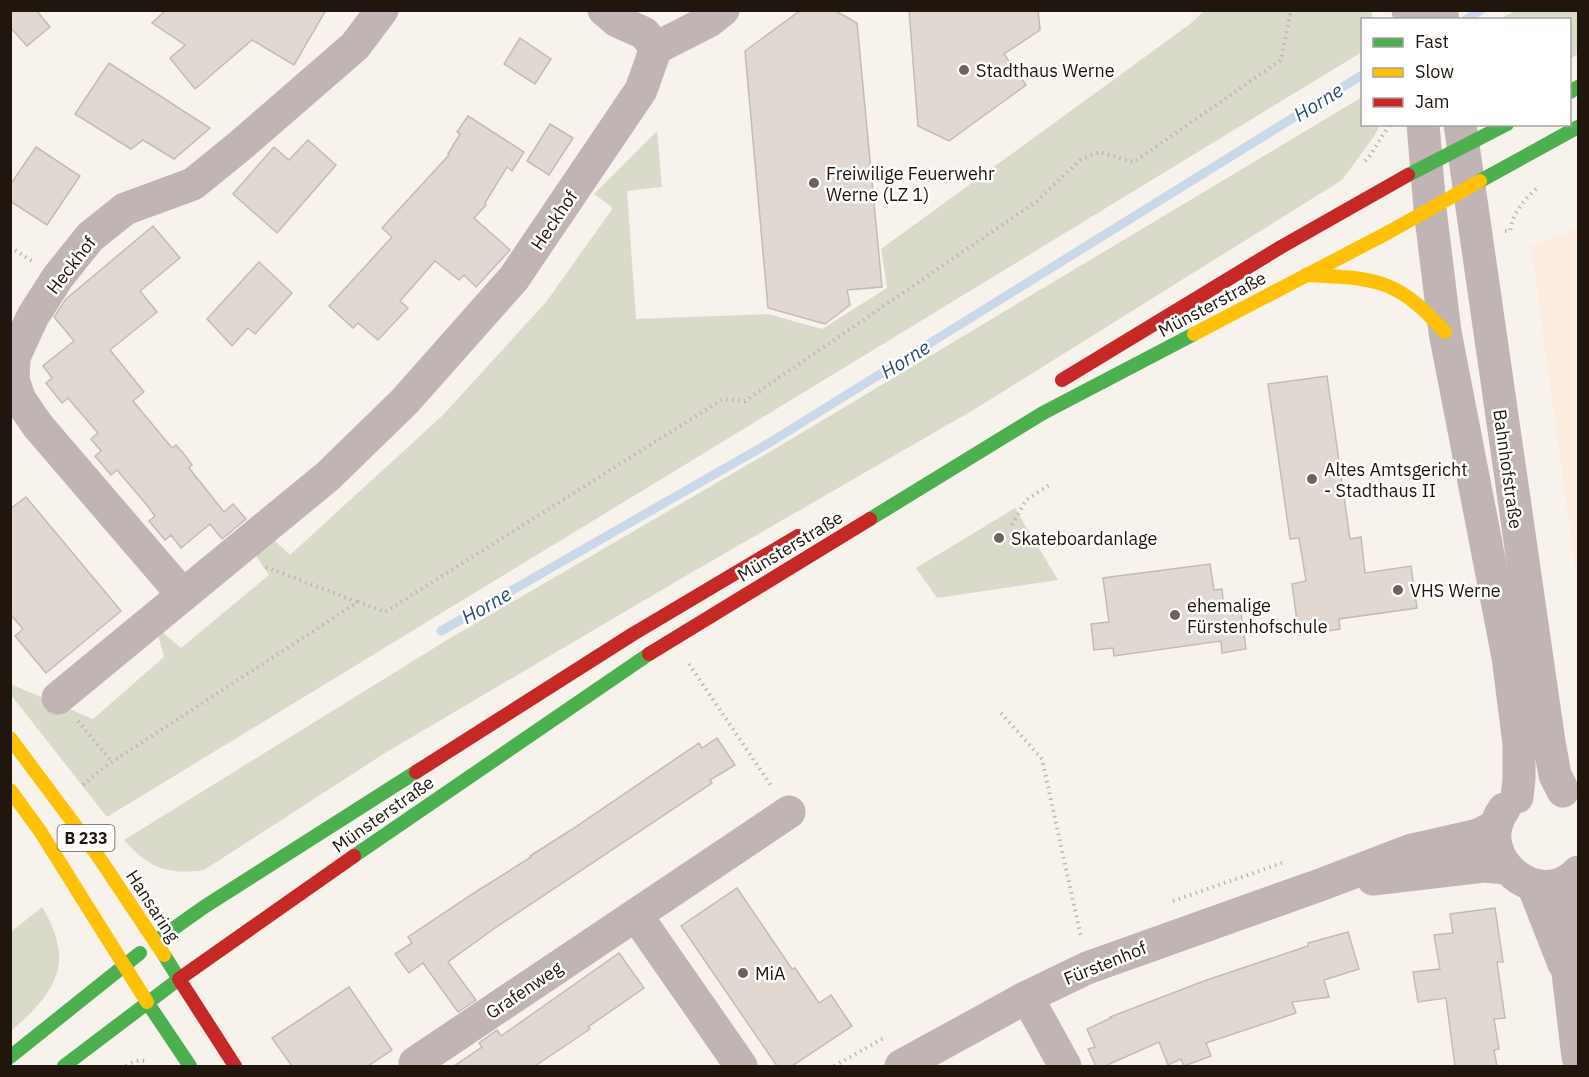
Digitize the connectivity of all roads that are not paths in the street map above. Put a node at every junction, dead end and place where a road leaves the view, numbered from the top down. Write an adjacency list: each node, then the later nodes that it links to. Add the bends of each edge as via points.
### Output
1 (382, 10): 16 (street, Heckhof, via 355,46 193,183 125,209 90,237 33,316 14,357 13,380 20,400 38,426)
2 (603, 10): 4 (street, via 644,33)
3 (723, 10): 4 (street, via 710,21)
4 (656, 48): 16 (street, Heckhof, via 641,90 514,278 405,401 328,476)
5 (1423, 126): 9 (street, Bahnhofstraße)
6 (1499, 126): 8 (main road, Münsterstraße)
7 (1578, 127): 10 (main road, Münsterstraße)
8 (1461, 135): 9 (main road, Münsterstraße); 10 (street, Bahnhofstraße)
9 (1426, 164): 11 (street, Bahnhofstraße); 14 (main road, Münsterstraße)
10 (1469, 188): 11 (main road, Münsterstraße); 21 (street, Bahnhofstraße, via 1549,742 1555,775)
11 (1430, 210): 12 (main road, Münsterstraße); 13 (street, Bahnhofstraße)
12 (1305, 275): 13 (main road, via 1374,279 1392,285 1417,301); 31 (main road, Münsterstraße, via 1043,413 635,663)
13 (1445, 332): 20 (street, Bahnhofstraße, via 1508,657 1519,744)
14 (1053, 386)
15 (807, 531): 28 (main road, Münsterstraße, via 622,640)
16 (183, 595): 17 (street, Heckhof)
17 (58, 698)
18 (10, 738): 28 (main road, Hansaring / B 233, via 61,803)
19 (10, 790): 29 (main road, B 233)
20 (1517, 797): 21 (street, Bahnhofstraße, via 1547,788); 23 (street, via 1503,811)
21 (1570, 797)
22 (789, 812): 27 (street, Grafenweg)
23 (1496, 826): 25 (street, via 1497,847); 26 (street, Fürstenhof, via 1478,835 1412,850)
24 (1576, 875): 25 (street, via 1546,886); 30 (street)
25 (1520, 876): 26 (street, Fürstenhof, via 1484,866); 30 (street)
26 (1320, 885): 32 (street, Fürstenhof, via 1087,968)
27 (636, 915): 39 (street, Grafenweg, via 416,1063); 40 (street)
28 (156, 941): 29 (main road, Münsterstraße); 31 (main road, Hansaring / B 233)
29 (124, 966): 33 (main road, B 233); 34 (main road, Münsterstraße)
30 (1568, 973): 35 (street)
31 (179, 978): 33 (main road, Münsterstraße); 38 (main road, Hansaring)
32 (1027, 997): 41 (street, Fürstenhof); 42 (street)
33 (147, 1002): 36 (main road, Münsterstraße); 37 (main road)
34 (10, 1057)
35 (1578, 1057)
36 (64, 1066)
37 (190, 1066)
38 (235, 1066)
39 (418, 1066)
40 (741, 1066)
41 (901, 1066)
42 (1065, 1066)

